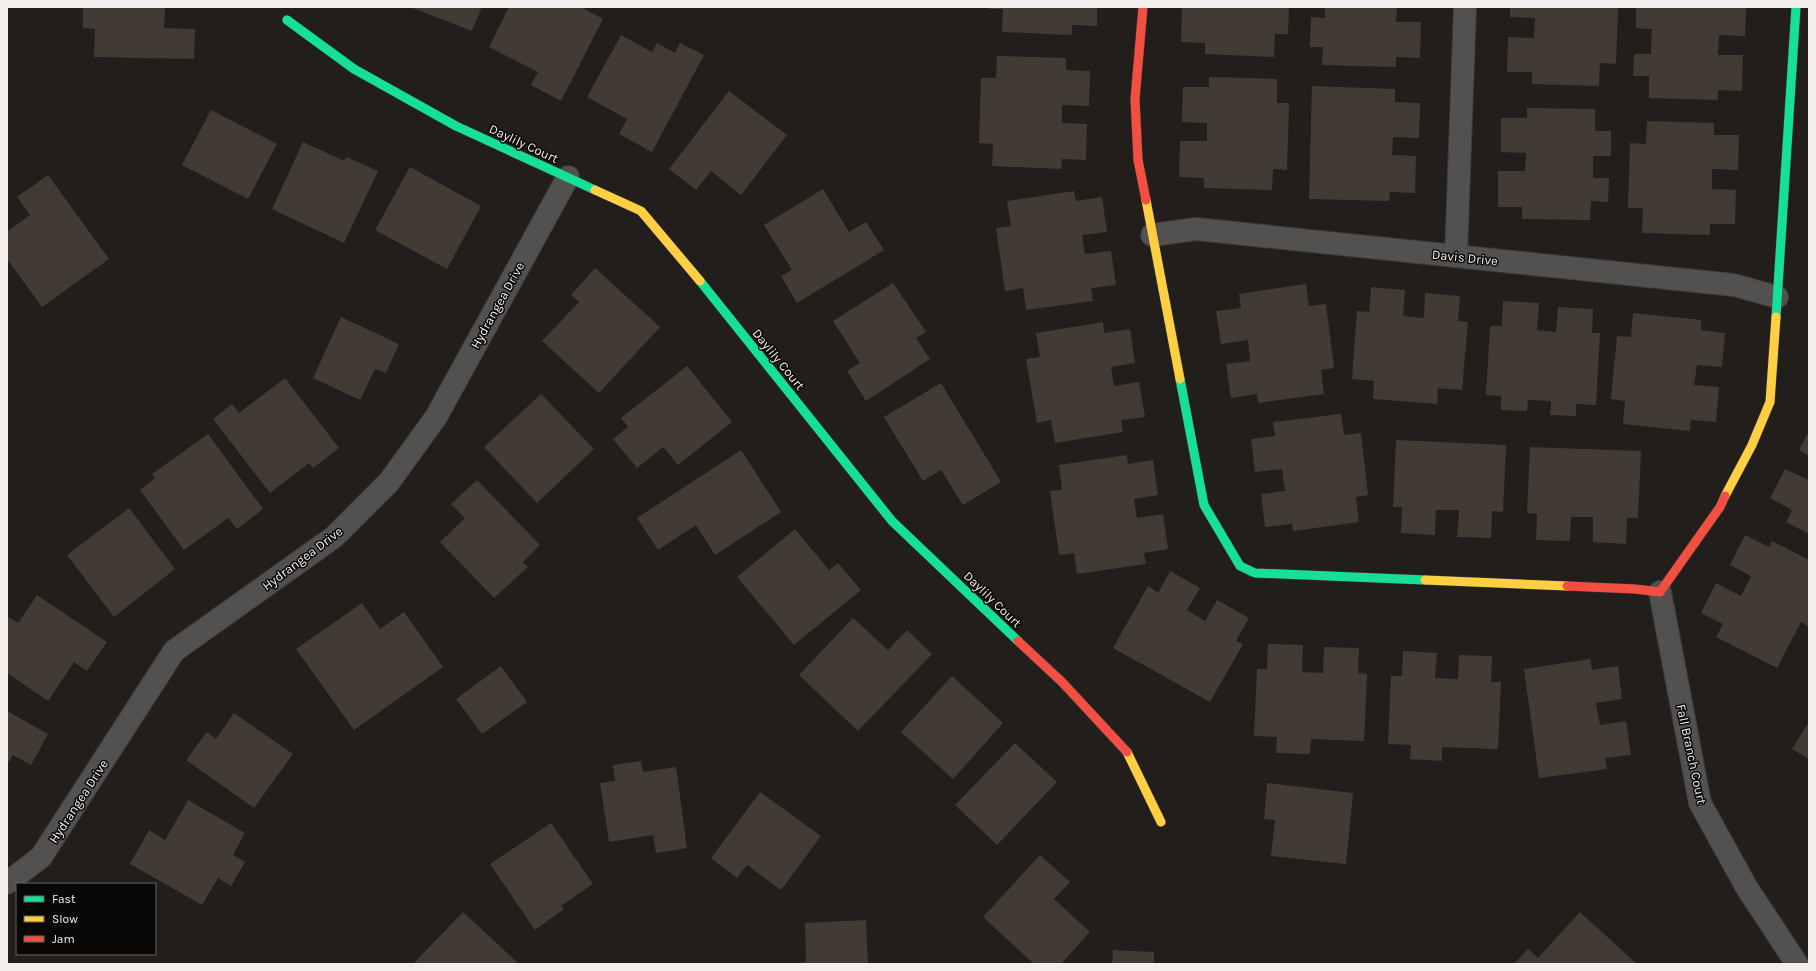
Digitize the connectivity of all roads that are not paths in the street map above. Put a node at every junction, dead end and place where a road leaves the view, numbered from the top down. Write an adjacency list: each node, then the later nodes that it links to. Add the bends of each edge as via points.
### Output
1 (1143, 7): 6 (street, via 1135,99 1138,160)
2 (1464, 7): 7 (street)
3 (1796, 7): 8 (street)
4 (287, 20): 5 (street, Daylily Court, via 354,69 456,126)
5 (568, 177): 10 (street, Daylily Court, via 640,211 712,295 892,521 1062,682 1126,750); 11 (street, Hydrangea Drive, via 436,417 389,482 334,537 174,651 41,857)
6 (1152, 235): 7 (street, Davis Drive, via 1196,229); 9 (street, via 1204,505 1240,566 1256,573)
7 (1456, 256): 8 (street, Davis Drive, via 1734,285)
8 (1777, 297): 9 (street, via 1770,402 1720,508)
9 (1660, 592): 12 (street, Fall Branch Court, via 1700,803 1747,888)
10 (1161, 822)
11 (7, 883)
12 (1796, 964)

